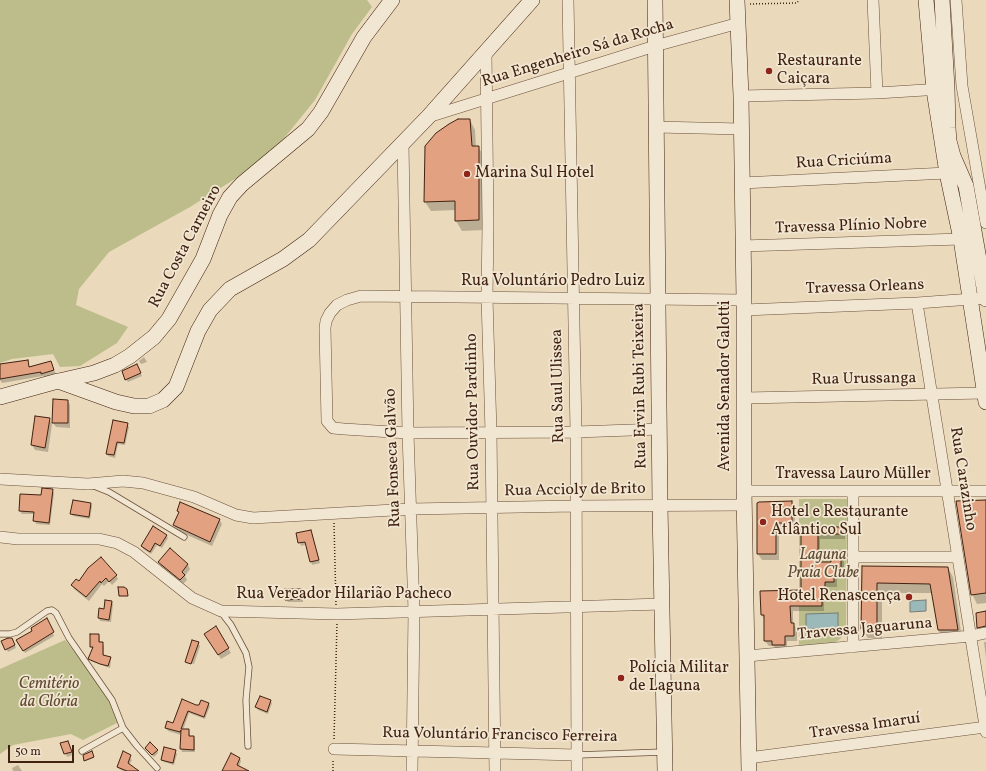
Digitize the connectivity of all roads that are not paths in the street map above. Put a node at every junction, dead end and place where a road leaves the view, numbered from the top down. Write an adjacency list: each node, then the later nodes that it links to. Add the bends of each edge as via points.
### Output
1 (392, 0): 35 (street, Rua Costa Carneiro, via 364,37 322,112 308,130 242,184 230,197 203,259 169,319 154,337 115,365 94,373)
2 (532, 0): 12 (street)
3 (568, 0): 13 (street, Rua Saul Ulissea)
4 (655, 0): 11 (street, Rua Ervin Rubi Teixeira)
5 (873, 0): 15 (street)
6 (926, 0): 14 (street)
7 (942, 0): 14 (street)
8 (956, 0): 24 (street, via 962,86)
9 (738, 2): 10 (street, Avenida Senador Galotti)
10 (739, 23): 11 (street, Rua Engenheiro Sá da Rocha); 16 (street, Avenida Senador Galotti)
11 (655, 46): 13 (street, Rua Engenheiro Sá da Rocha); 19 (street, Rua Ervin Rubi Teixeira)
12 (486, 52): 17 (street, Rua Ouvidor Pardinho); 18 (street)
13 (570, 73): 17 (street, Rua Engenheiro Sá da Rocha); 29 (street, Rua Saul Ulissea)
14 (940, 89): 15 (street); 22 (street); 31 (street, via 953,156 966,186)
15 (878, 93): 16 (street)
16 (741, 96): 20 (street, Avenida Senador Galotti)
17 (487, 99): 18 (street, Rua Engenheiro Sá da Rocha); 28 (street, Rua Ouvidor Pardinho)
18 (428, 117): 21 (street)
19 (656, 127): 20 (street); 30 (street, Rua Ervin Rubi Teixeira)
20 (741, 129): 23 (street, Avenida Senador Galotti)
21 (403, 144): 27 (street, Rua Fonseca Galvão); 35 (street, via 309,240 284,259 230,289 210,310 198,331 176,388 163,400 149,406 134,406)
22 (947, 173): 23 (street, Rua Criciúma); 25 (street)
23 (742, 183): 26 (street, Avenida Senador Galotti)
24 (986, 223)
25 (961, 239): 26 (street, Travessa Plínio Nobre); 32 (street)
26 (742, 246): 34 (street, Avenida Senador Galotti)
27 (406, 296): 28 (street, Rua Voluntário Pedro Luiz); 43 (street, Rua Fonseca Galvão); 43 (street, Rua Voluntário Pedro Luiz, via 360,296 347,300 337,305 330,313 325,328 327,421 334,428 344,430)
28 (487, 298): 29 (street, Rua Voluntário Pedro Luiz); 41 (street, Rua Ouvidor Pardinho)
29 (574, 298): 30 (street, Rua Voluntário Pedro Luiz); 42 (street, Rua Saul Ulissea)
30 (658, 299): 34 (street, Rua Voluntário Pedro Luiz); 40 (street, Rua Ervin Rubi Teixeira)
31 (986, 299): 32 (street, Travessa Orleans)
32 (970, 300): 33 (street, Travessa Orleans); 39 (street)
33 (917, 303): 34 (street, Travessa Orleans); 36 (street, Rua Carazinho)
34 (744, 305): 38 (street, Avenida Senador Galotti)
35 (58, 381): 37 (street, Rua Costa Carneiro)
36 (932, 394): 38 (street, Rua Urussanga); 39 (street, Rua Urussanga); 47 (street, Rua Carazinho)
37 (0, 397)
38 (745, 398): 49 (street, Avenida Senador Galotti)
39 (985, 398)
40 (660, 429): 42 (street); 50 (street, Rua Ervin Rubi Teixeira)
41 (491, 432): 42 (street); 43 (street); 52 (street, Rua Ouvidor Pardinho)
42 (576, 432): 51 (street, Rua Saul Ulissea)
43 (408, 433): 53 (street, Rua Fonseca Galvão)
44 (0, 480): 45 (street, Rua Accioly de Brito)
45 (88, 484): 53 (street, Rua Accioly de Brito, via 123,481 142,483 194,497 236,515 253,518); 54 (lane, via 109,492)
46 (853, 491): 47 (street, Travessa Lauro Müller); 49 (street, Travessa Lauro Müller); 56 (street)
47 (948, 491): 48 (street, Travessa Lauro Müller); 57 (street, Rua Carazinho)
48 (986, 491)
49 (745, 498): 50 (street, Rua Accioly de Brito); 67 (street, Avenida Senador Galotti)
50 (660, 505): 51 (street, Rua Accioly de Brito); 58 (street, Rua Ervin Rubi Teixeira)
51 (575, 506): 52 (street, Rua Accioly de Brito); 59 (street, Rua Saul Ulissea)
52 (492, 508): 53 (street, Rua Accioly de Brito); 60 (street, Rua Ouvidor Pardinho)
53 (411, 509): 62 (street, Rua Fonseca Galvão)
54 (184, 536)
55 (0, 537): 61 (street, Rua Vereador Hilarião Pacheco, via 99,539 117,543 134,552 192,598)
56 (853, 557): 57 (street); 66 (street)
57 (958, 557): 65 (street, Rua Carazinho)
58 (662, 604): 59 (street, Rua Vereador Hilarião Pacheco); 74 (street, Rua Ervin Rubi Teixeira)
59 (576, 607): 60 (street, Rua Vereador Hilarião Pacheco); 76 (street, Rua Saul Ulissea)
60 (493, 609): 62 (street, Rua Vereador Hilarião Pacheco); 75 (street, Rua Ouvidor Pardinho)
61 (221, 611): 62 (street, Rua Vereador Hilarião Pacheco, via 337,614); 70 (lane, via 246,653 249,667 246,700)
62 (414, 612): 73 (street, Rua Fonseca Galvão)
63 (986, 633): 65 (street, Travessa Jaguaruna)
64 (0, 634): 68 (lane, via 17,632 47,611 52,610 56,613 69,638 112,700)
65 (971, 636): 66 (street, Travessa Jaguaruna); 69 (street, Rua Carazinho)
66 (853, 647): 67 (street, Travessa Jaguaruna)
67 (747, 656): 77 (street, Avenida Senador Galotti)
68 (123, 728): 72 (lane); 78 (lane)
69 (986, 729): 77 (street, Travessa Imaruí)
70 (248, 746)
71 (334, 749): 73 (street, Rua Voluntário Francisco Ferreira)
72 (82, 751)
73 (413, 751): 75 (street, Rua Voluntário Francisco Ferreira); 79 (street, Rua Fonseca Galvão)
74 (665, 752): 76 (lane, Rua Voluntário Francisco Ferreira); 82 (street, Rua Ervin Rubi Teixeira)
75 (494, 753): 76 (street, Rua Voluntário Francisco Ferreira); 80 (street, Rua Ouvidor Pardinho)
76 (577, 754): 81 (street, Rua Saul Ulissea)
77 (748, 765)
78 (157, 768)
79 (412, 771)
80 (495, 771)
81 (577, 771)
82 (665, 771)

